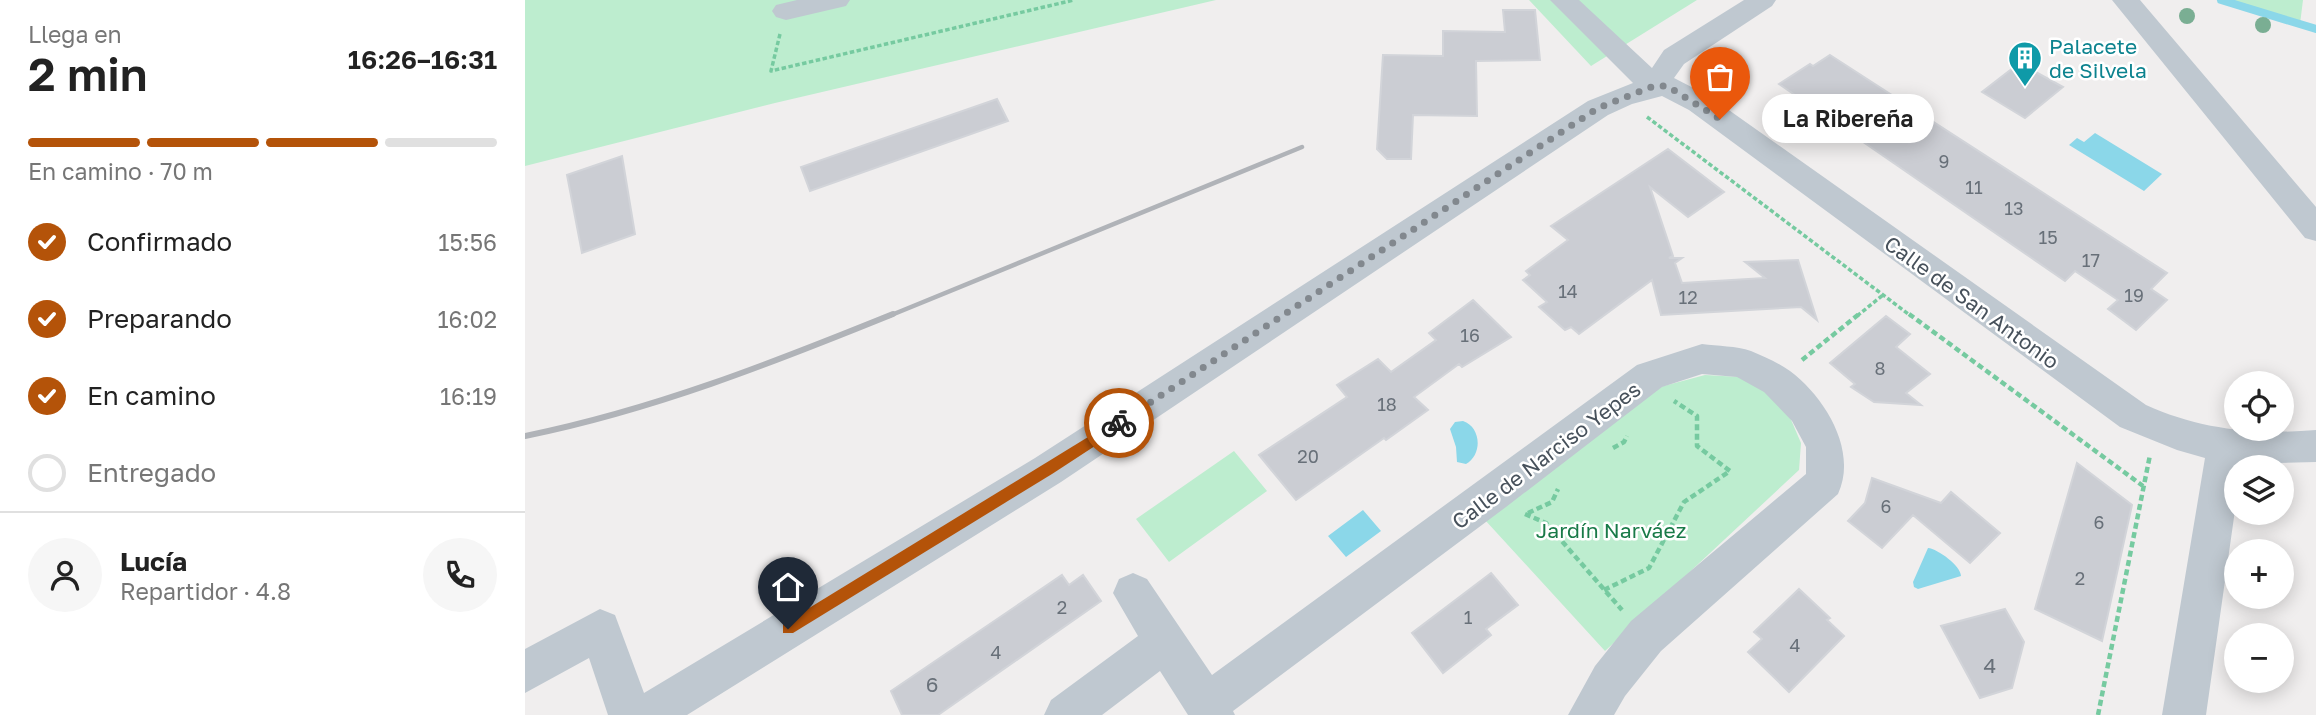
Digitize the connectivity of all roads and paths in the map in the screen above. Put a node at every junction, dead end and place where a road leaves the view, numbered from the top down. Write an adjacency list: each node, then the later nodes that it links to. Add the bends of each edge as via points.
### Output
1 (837, 0): 6 (street)
2 (1074, 0): 7 (path)
3 (1563, 0): 8 (street)
4 (1763, 0): 8 (street, via 1674,57)
5 (2126, 0): 9 (street)
6 (786, 11)
7 (771, 71)
8 (1638, 92): 10 (path, via 1640,117 1656,122); 14 (street, Calle de San Antonio, via 1667,86 1699,103 2114,405); 28 (street, via 1598,108 1048,470)
9 (2316, 229)
10 (1883, 295): 11 (path); 19 (path)
11 (1777, 381): 20 (street, Calle de Narciso Yepes, via 1742,363 1702,359 1650,376); 23 (street, Calle de Narciso Yepes, via 1805,410 1825,445 1825,482)
12 (1664, 406): 21 (path, via 1675,400 1697,416 1697,446 1730,471 1684,502 1649,568)
13 (1631, 425): 17 (path, via 1624,442)
14 (2155, 428): 15 (street, Calle de San Antonio); 19 (path)
15 (2225, 446): 16 (street, Calle de San Antonio); 32 (street)
16 (2316, 446)
17 (1602, 453)
18 (1563, 481): 20 (path, via 1552,502)
19 (2143, 486): 31 (path)
20 (1509, 505): 21 (path, via 1546,523); 26 (street, Calle de Narciso Yepes)
21 (1604, 590): 23 (path)
22 (1133, 593): 24 (street)
23 (1646, 636): 30 (street, Calle de Narciso Yepes)
24 (1163, 643): 26 (street); 29 (street)
25 (525, 672): 27 (street, via 600,629)
26 (1210, 710)
27 (631, 715)
28 (647, 715)
29 (1066, 715)
30 (1590, 715)
31 (2098, 715)
32 (2184, 715)

